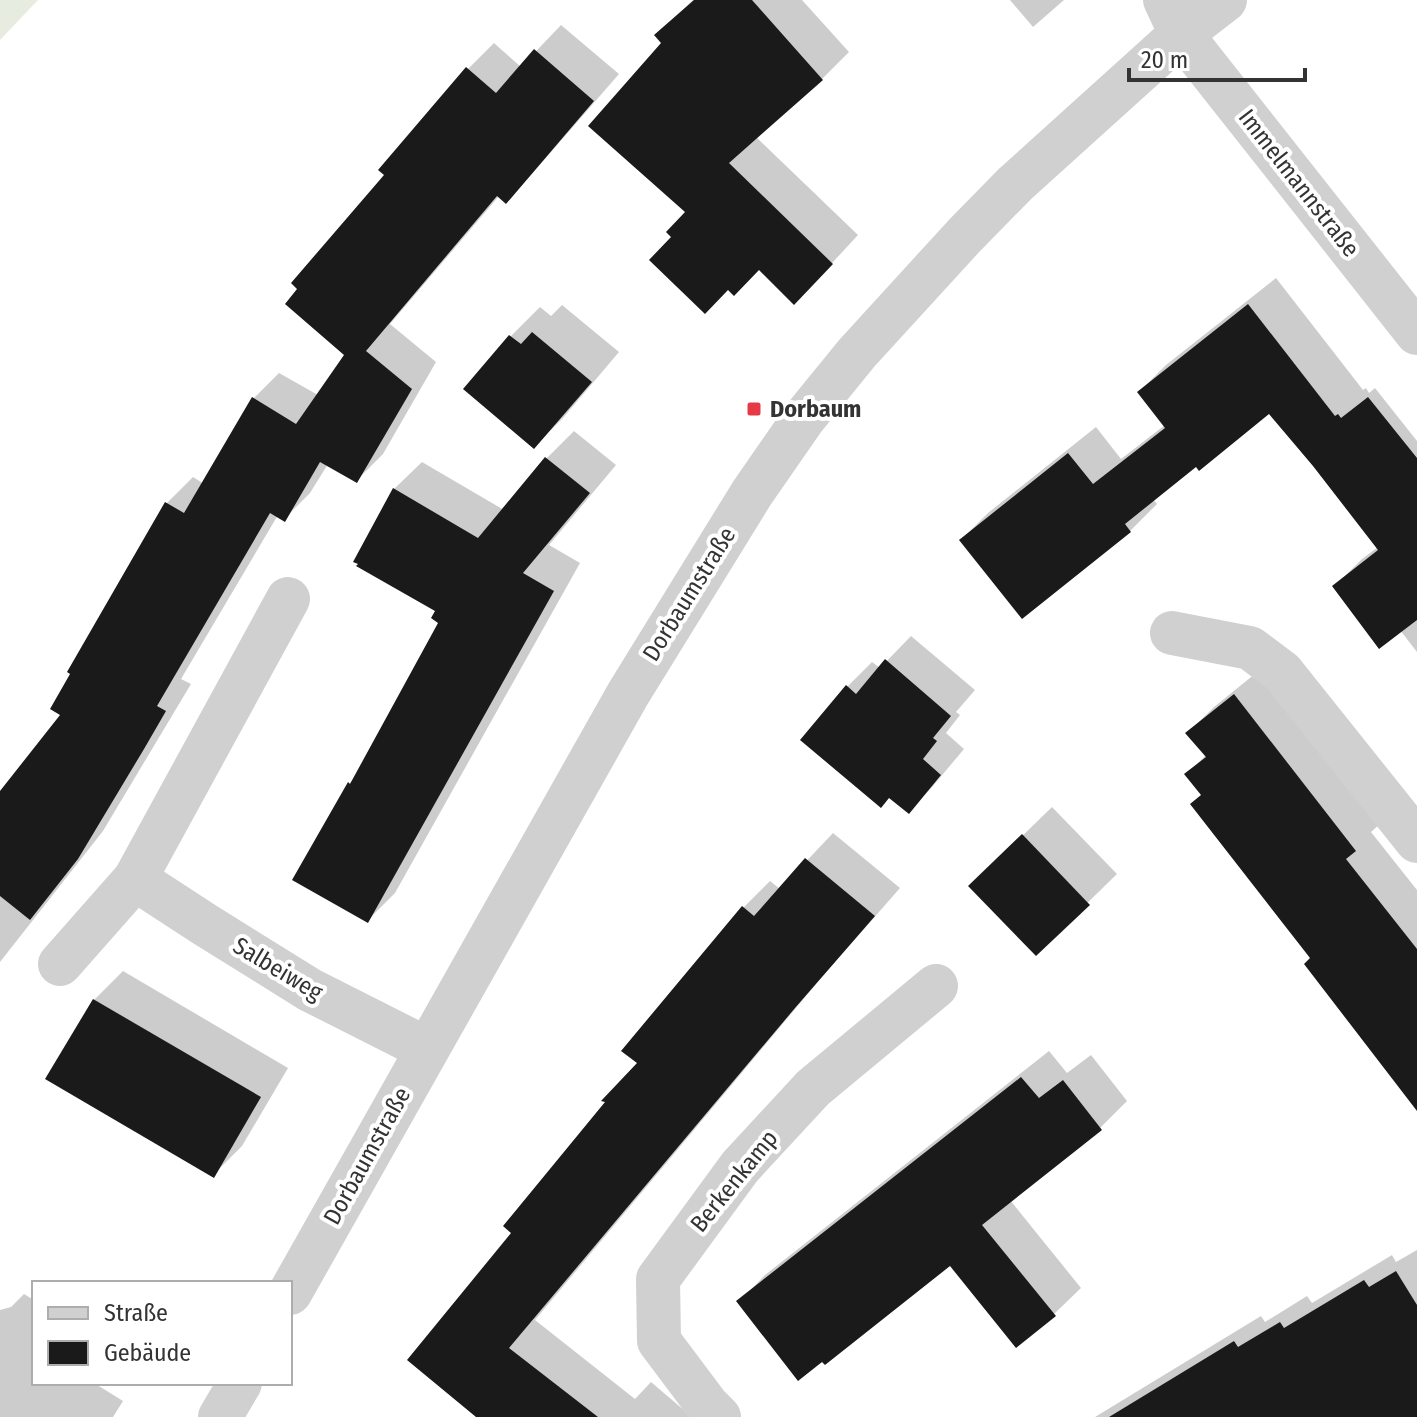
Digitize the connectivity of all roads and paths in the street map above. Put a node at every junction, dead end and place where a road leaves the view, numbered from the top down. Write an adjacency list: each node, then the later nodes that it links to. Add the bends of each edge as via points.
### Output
1 (1225, 0): 2 (street, Dorbaumstraße)
2 (1173, 17): 3 (street, Immelmannstraße); 10 (street, Dorbaumstraße, via 857,353 804,418 628,694)
3 (1417, 333)
4 (288, 599): 7 (street)
5 (1172, 633): 6 (street, via 1250,648 1282,672)
6 (1417, 841)
7 (135, 879): 8 (street); 10 (street, Salbeiweg, via 310,990)
8 (60, 964)
9 (936, 986): 14 (street, Berkenkamp, via 813,1088 740,1167 658,1279 659,1341)
10 (427, 1049): 11 (street, Dorbaumstraße)
11 (292, 1289)
12 (239, 1385): 13 (street)
13 (220, 1417)
14 (719, 1417)

